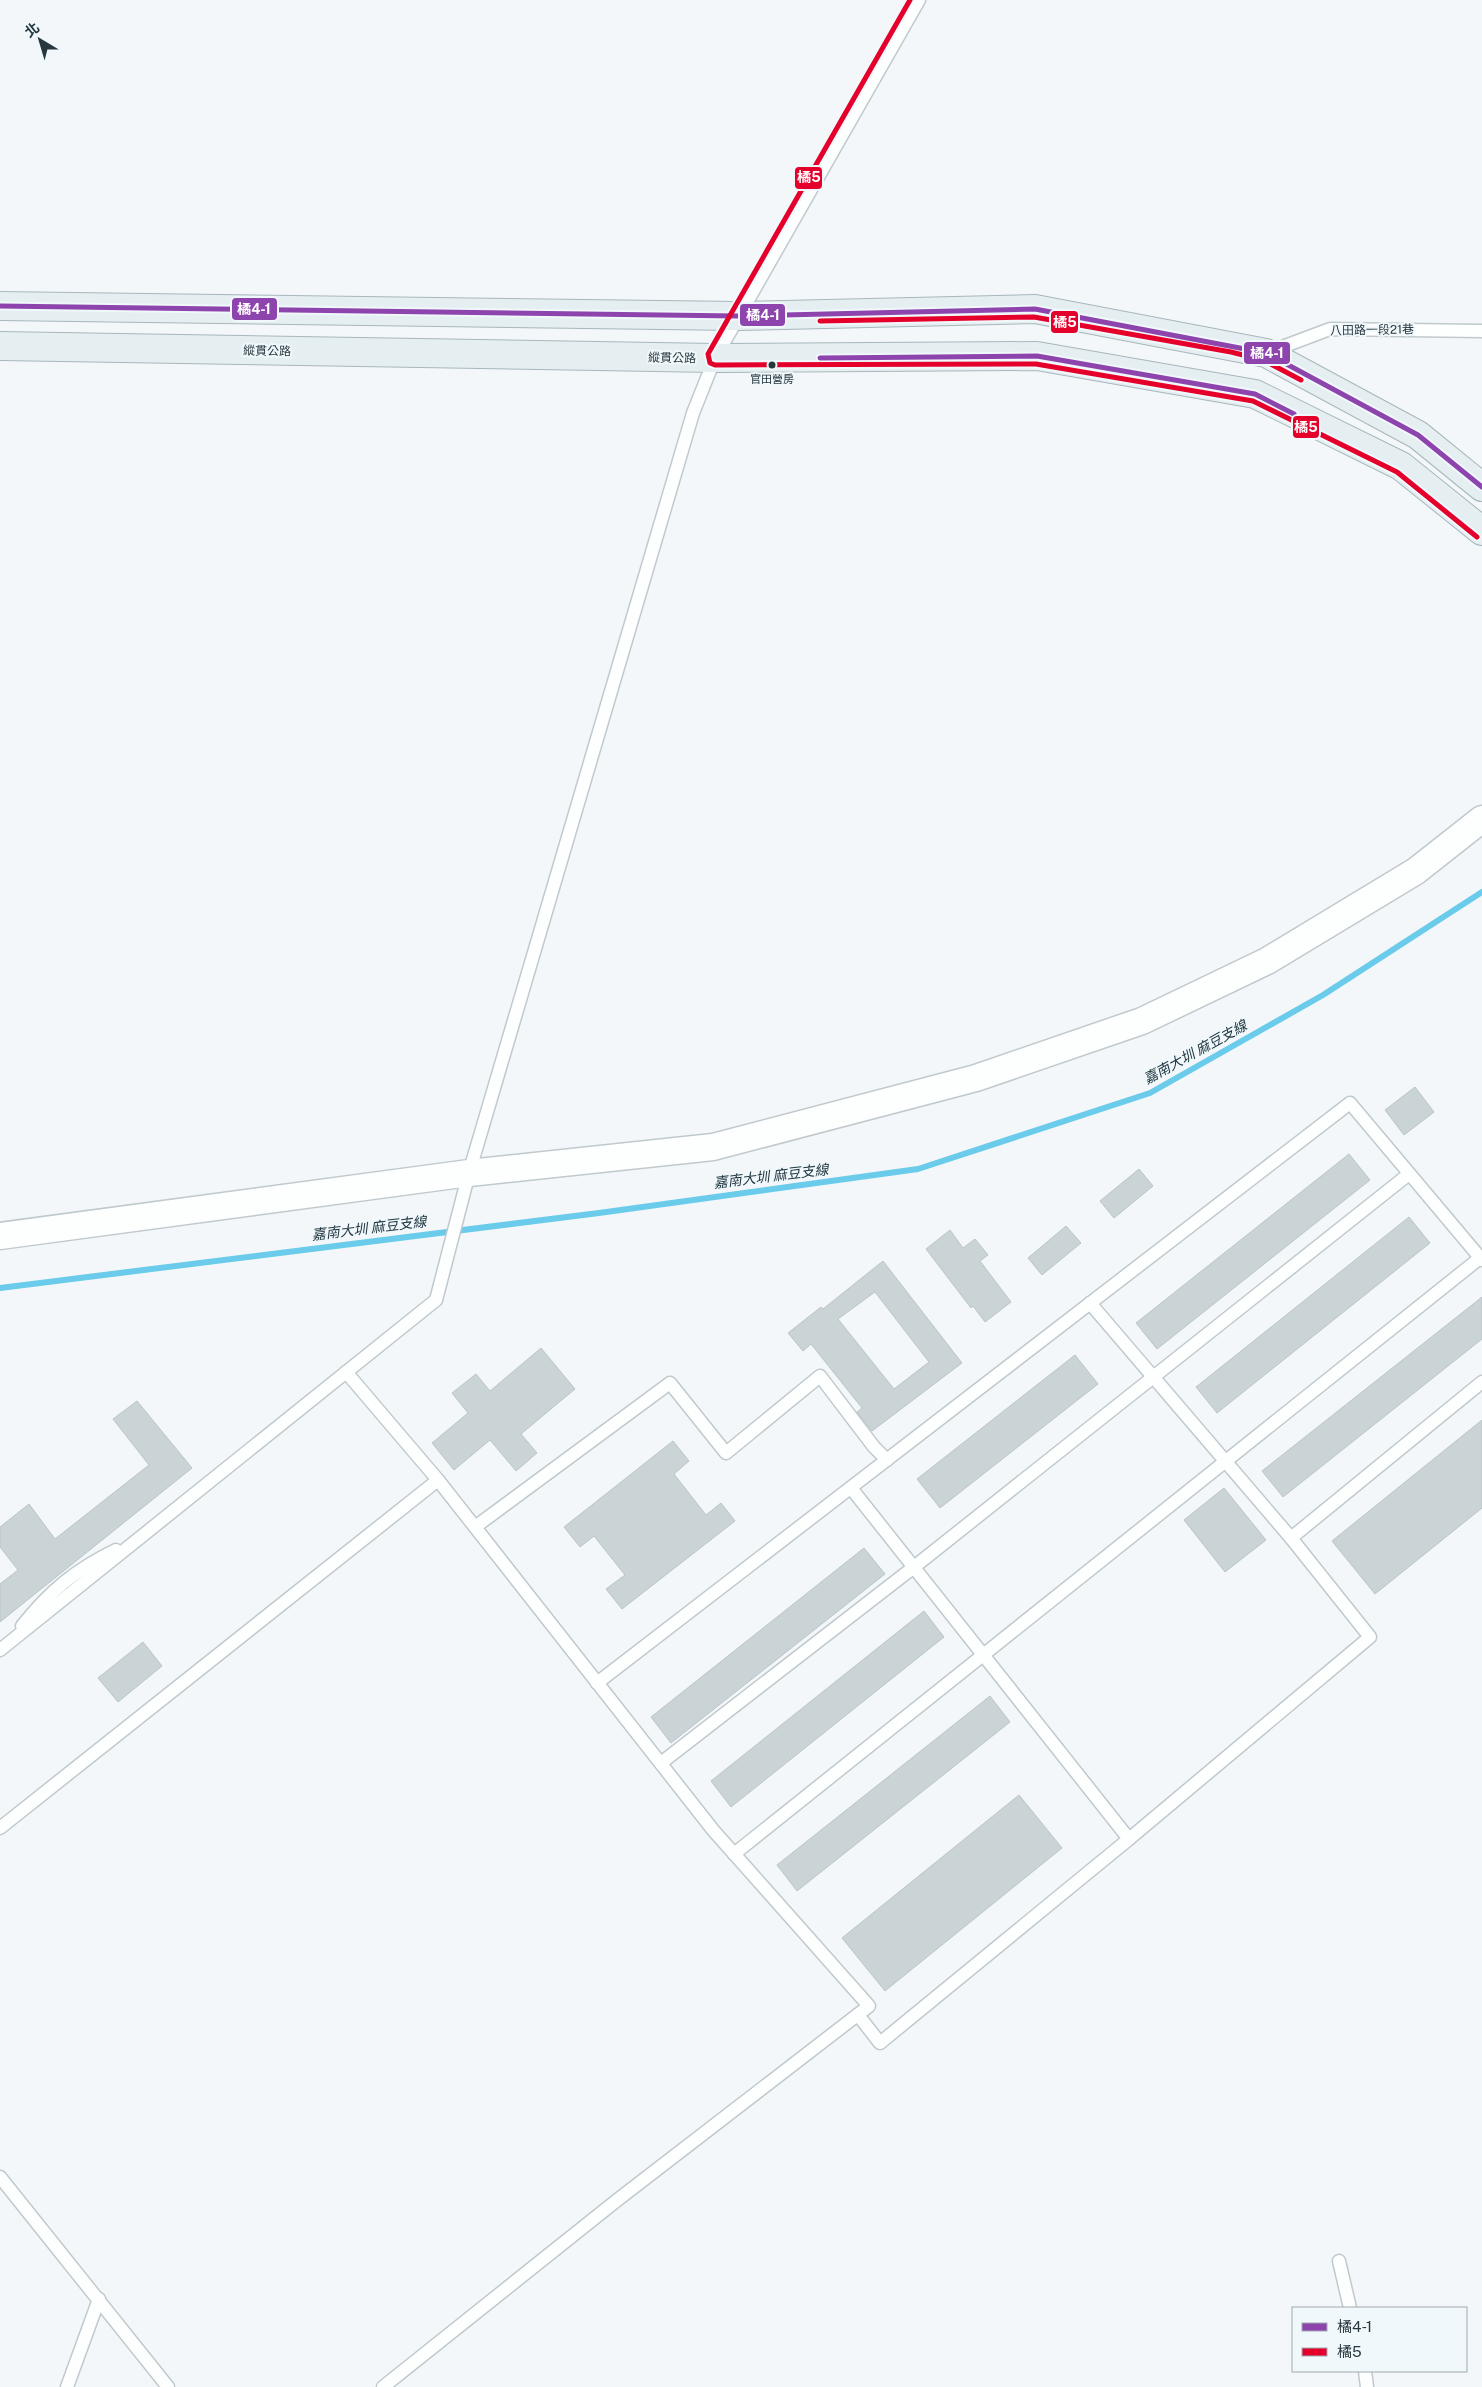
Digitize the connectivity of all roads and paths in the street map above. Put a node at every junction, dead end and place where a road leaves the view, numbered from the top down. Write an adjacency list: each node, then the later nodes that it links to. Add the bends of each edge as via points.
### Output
1 (919, 0): 3 (lane)
2 (0, 306): 3 (main road)
3 (738, 316): 6 (main road, via 1035,309); 7 (lane)
4 (1482, 331): 6 (lane, 八田路一段21巷, via 1330,329)
5 (0, 346): 7 (main road, 縱貫公路)
6 (1266, 353): 8 (main road, via 1418,435)
7 (715, 358): 9 (main road, 縱貫公路, via 1038,356 1255,394 1401,466); 11 (lane, via 693,414)
8 (1482, 487)
9 (1482, 531)
10 (1482, 818): 11 (street, via 1416,871 1267,961 1142,1021 976,1078 713,1147)
11 (469, 1173): 13 (street); 16 (lane, via 436,1300)
12 (1409, 1174): 14 (lane); 15 (lane, via 1350,1103); 17 (lane)
13 (0, 1236)
14 (1481, 1259): 20 (lane)
15 (1090, 1304): 17 (lane); 19 (lane)
16 (346, 1372): 21 (lane); 26 (lane)
17 (1153, 1377): 20 (lane); 25 (lane)
18 (1482, 1382): 24 (lane)
19 (888, 1460): 22 (lane); 23 (lane, via 820,1376 726,1453 670,1383)
20 (1225, 1460): 24 (lane); 27 (lane)
21 (438, 1480): 23 (lane); 30 (lane)
22 (851, 1488): 25 (lane); 28 (lane)
23 (475, 1527): 28 (lane)
24 (1291, 1538): 31 (lane, via 1370,1637)
25 (914, 1567): 27 (lane); 29 (lane)
26 (3, 1648)
27 (984, 1655): 31 (lane); 32 (lane)
28 (598, 1683): 29 (lane)
29 (661, 1763): 32 (lane)
30 (0, 1828)
31 (1130, 1839): 33 (lane, via 880,2043)
32 (734, 1854): 33 (lane, via 869,2006)
33 (858, 2015): 41 (lane, via 616,2201)
34 (0, 2177): 36 (lane)
35 (1339, 2261): 37 (lane)
36 (99, 2299): 39 (lane); 40 (lane)
37 (1350, 2307)
38 (1365, 2372): 42 (lane)
39 (67, 2387)
40 (168, 2387)
41 (383, 2387)
42 (1367, 2387)

